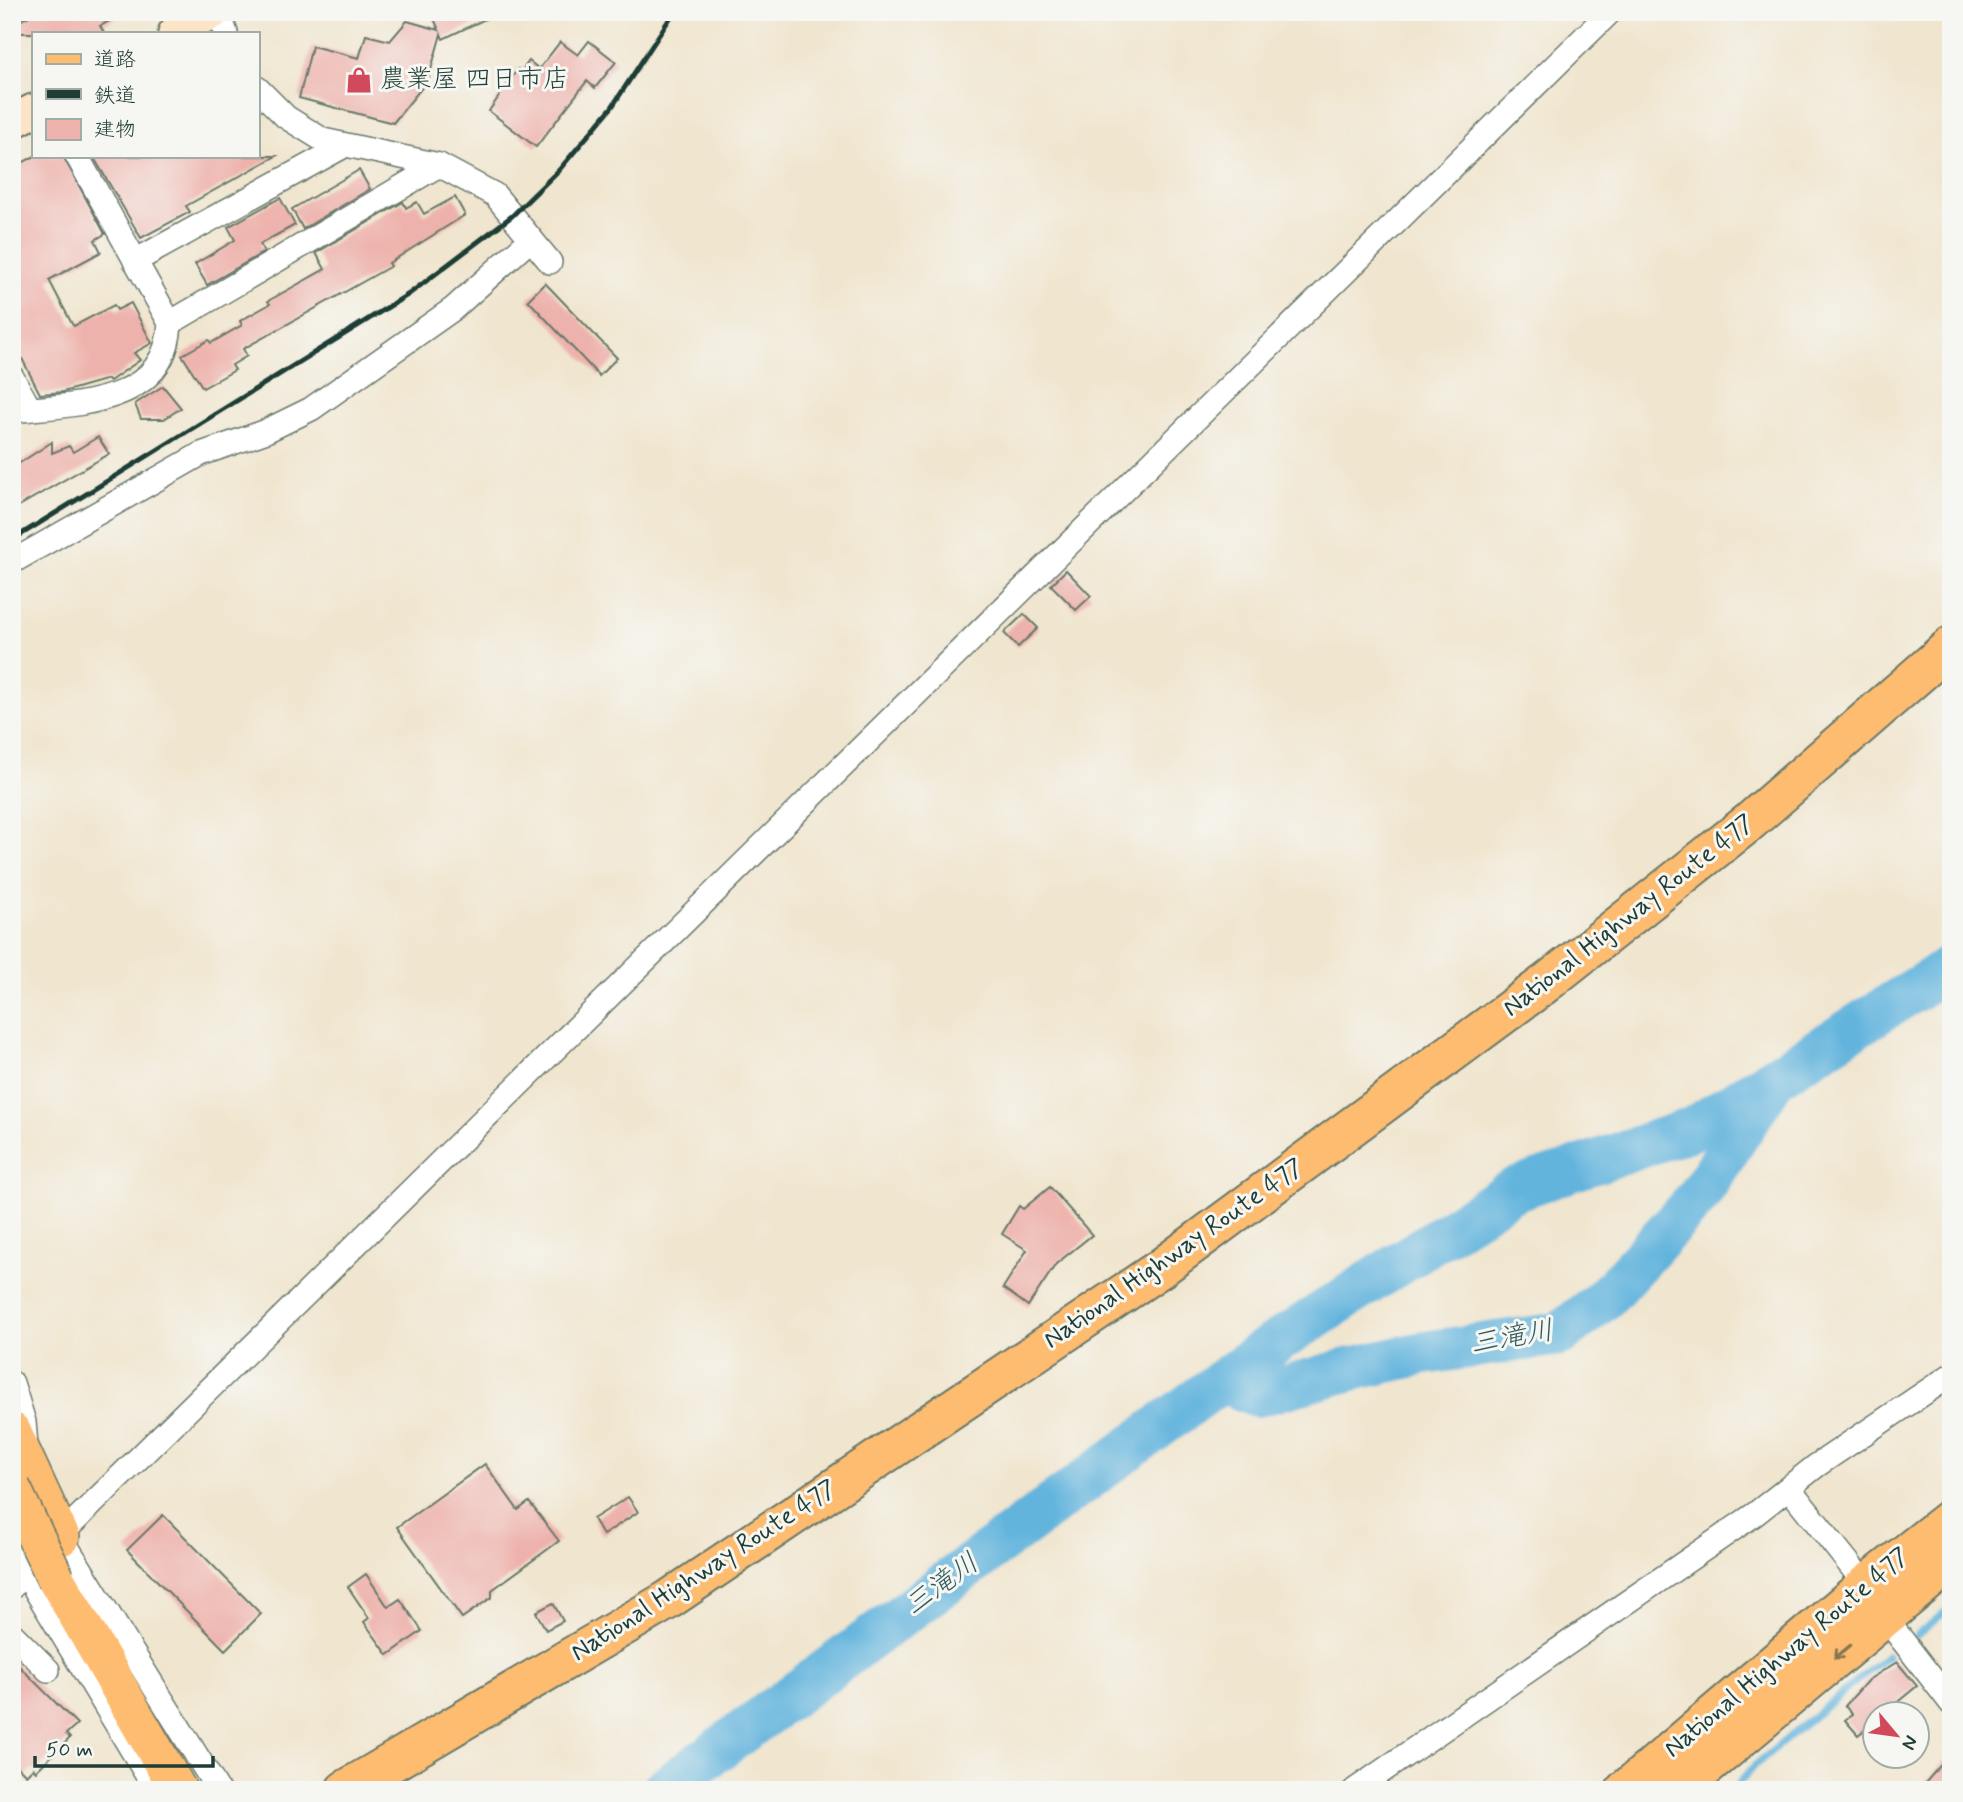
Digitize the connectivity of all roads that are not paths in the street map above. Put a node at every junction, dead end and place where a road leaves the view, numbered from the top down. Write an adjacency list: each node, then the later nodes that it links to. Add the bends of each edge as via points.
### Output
1 (215, 12): 3 (street); 4 (street)
2 (1610, 12): 24 (street)
3 (177, 32)
4 (225, 32)
5 (259, 90): 8 (street, via 286,117 323,140)
6 (32, 112): 7 (street)
7 (12, 122)
8 (344, 146): 10 (street); 12 (street)
9 (78, 158): 12 (street)
10 (439, 165): 11 (street, via 495,195); 14 (street)
11 (531, 239): 13 (street); 17 (street, via 453,309 311,409 201,454)
12 (135, 261): 14 (street)
13 (550, 262)
14 (170, 323): 16 (street, via 166,349 156,368 128,393)
15 (12, 377): 16 (street)
16 (21, 410)
17 (12, 562)
18 (1951, 646): 35 (highway, National Highway Route 477, via 1747,824 1557,975 1161,1268 668,1600)
19 (1951, 1375): 22 (street)
20 (12, 1383): 21 (street, via 24,1422)
21 (17, 1461): 24 (main road); 27 (main road, bridge)
22 (1789, 1488): 28 (street); 36 (street)
23 (1951, 1518): 28 (highway, National Highway Route 477)
24 (61, 1537): 27 (street); 34 (street)
25 (12, 1546): 27 (street)
26 (1951, 1562): 28 (highway, National Highway Route 477)
27 (31, 1579): 32 (street); 33 (main road)
28 (1875, 1601): 31 (street); 37 (highway, National Highway Route 477); 38 (highway, National Highway Route 477, one-way to 38)
29 (12, 1634): 30 (street)
30 (48, 1670)
31 (1951, 1703)
32 (156, 1790)
33 (178, 1790)
34 (218, 1790)
35 (345, 1790)
36 (1355, 1790)
37 (1625, 1790)
38 (1679, 1790)

